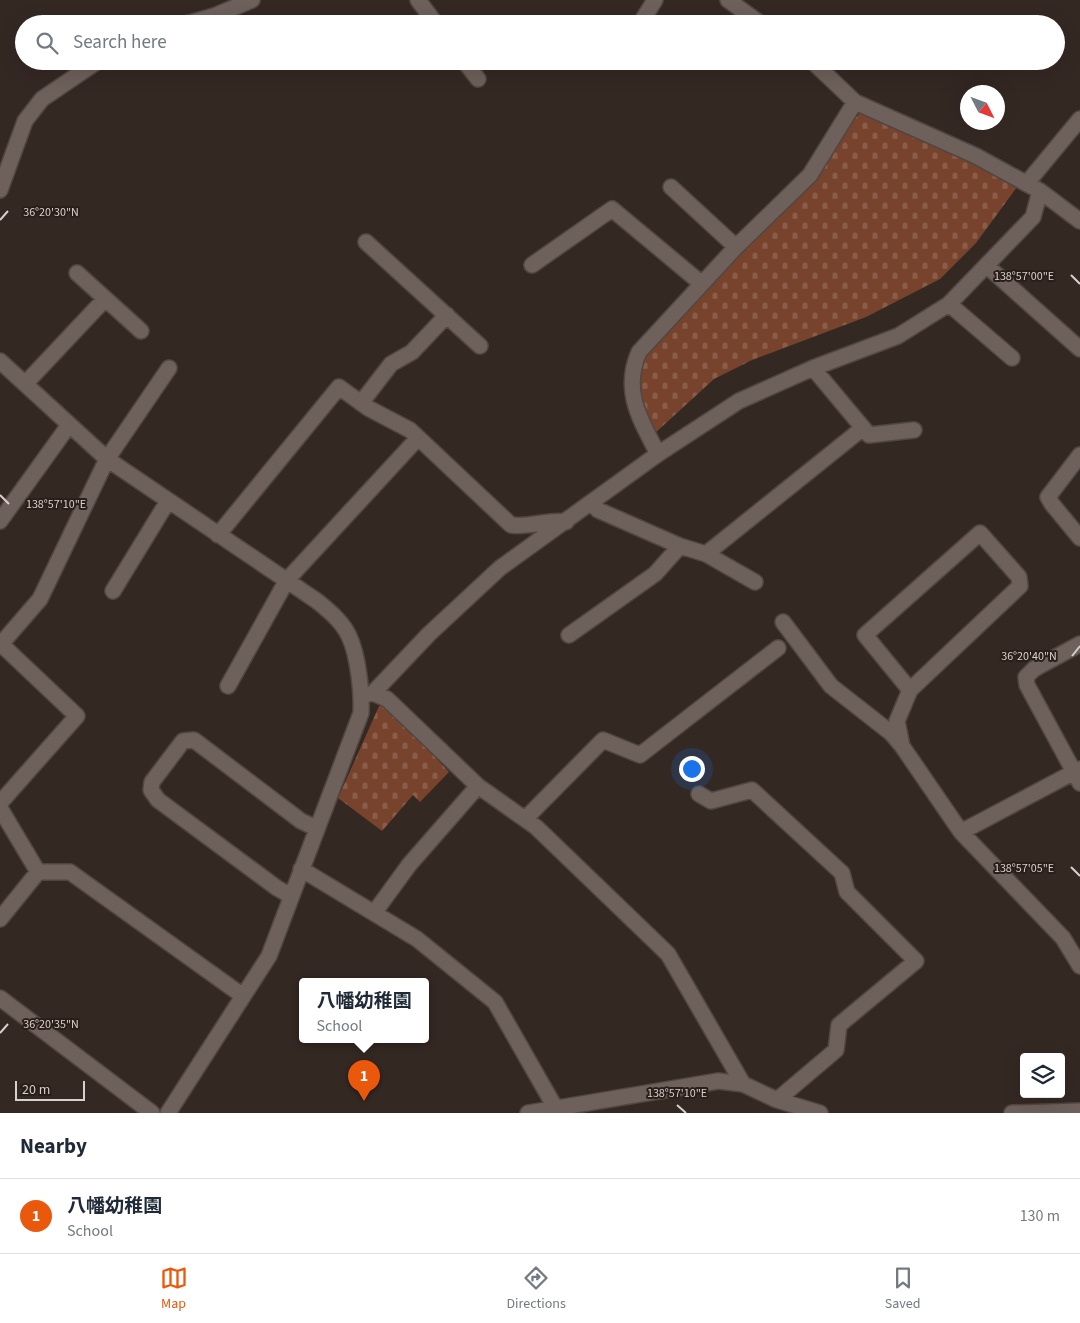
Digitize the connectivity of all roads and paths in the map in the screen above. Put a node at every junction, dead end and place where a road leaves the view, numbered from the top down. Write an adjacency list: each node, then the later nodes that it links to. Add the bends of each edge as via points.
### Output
1 (252, 0): 5 (street)
2 (418, 0): 6 (street)
3 (655, 0): 7 (street)
4 (728, 0): 8 (street)
5 (216, 15)
6 (429, 15)
7 (646, 15)
8 (749, 15)
9 (85, 70): 17 (street, via 42,99 26,121)
10 (471, 70): 12 (street)
11 (821, 70): 13 (street)
12 (478, 79)
13 (855, 102): 16 (street, via 976,156); 20 (street, via 810,175)
14 (1080, 119): 16 (street)
15 (671, 187): 20 (street)
16 (1033, 187): 18 (street); 22 (street, via 1033,217)
17 (0, 190)
18 (1080, 221)
19 (366, 242): 27 (street)
20 (736, 247): 24 (street)
21 (532, 265): 24 (street, via 612,209)
22 (987, 266): 26 (street); 30 (street)
23 (77, 273): 25 (street)
24 (702, 284): 41 (street, via 647,342 632,367 633,401)
25 (105, 299): 28 (street); 35 (street)
26 (950, 304): 31 (street); 34 (street, via 898,336)
27 (447, 315): 29 (street); 36 (street, via 412,352 391,364)
28 (141, 331)
29 (480, 346)
30 (1080, 348)
31 (1012, 358)
32 (0, 362): 35 (street)
33 (169, 368): 43 (street)
34 (813, 368): 38 (street); 41 (street, via 740,401)
35 (25, 384): 37 (street)
36 (361, 403): 40 (street, via 410,430); 48 (street, via 339,387)
37 (69, 425): 43 (street); 46 (street)
38 (863, 428): 39 (street, via 868,435); 51 (street)
39 (914, 430)
40 (418, 438): 47 (street, via 511,525 526,527 553,520); 52 (street)
41 (658, 454): 45 (street)
42 (1080, 455): 49 (street, via 1048,497)
43 (107, 459): 44 (street); 57 (street, via 40,599)
44 (168, 501): 48 (street); 54 (street)
45 (592, 503): 47 (street); 50 (street, via 598,510)
46 (0, 521)
47 (566, 522): 62 (street, via 500,568)
48 (218, 535): 52 (street)
49 (1080, 538)
50 (680, 546): 51 (street); 56 (street, via 655,574)
51 (706, 554): 53 (street)
52 (287, 580): 60 (street); 62 (street, via 317,600 349,636)
53 (755, 582)
54 (113, 591)
55 (783, 622): 63 (street, via 831,686 891,733)
56 (569, 635)
57 (1, 644): 67 (street, via 77,716)
58 (1080, 644): 64 (street, via 1034,669 1026,677 1027,685)
59 (778, 648): 69 (street, via 640,756 603,740)
60 (228, 686)
61 (910, 690): 61 (street, via 1020,586 1019,577 980,533 865,635); 63 (street, via 897,722)
62 (367, 694): 65 (street, via 387,699); 70 (street)
63 (902, 746): 71 (street)
64 (1078, 775): 71 (street)
65 (478, 786): 69 (street); 75 (street, via 409,864)
66 (699, 794): 81 (street, via 711,801 752,790 842,873 847,892 916,961 839,1025 836,1050)
67 (0, 803)
68 (0, 808): 73 (street)
69 (525, 819): 80 (street, via 668,954)
70 (316, 828): 72 (street); 74 (street, via 301,821 194,740 183,741 152,782 151,790 158,800)
71 (961, 832): 77 (street, via 1063,938)
72 (301, 870): 74 (street); 75 (street)
73 (38, 872): 76 (street); 78 (street, via 70,872)
74 (291, 896): 78 (street, via 269,956)
75 (374, 913): 82 (street, via 417,939 495,1002)
76 (0, 919)
77 (1080, 966)
78 (243, 996): 85 (street)
79 (0, 998): 84 (street)
80 (742, 1084): 81 (street); 82 (street, via 718,1081)
81 (777, 1100): 87 (street)
82 (556, 1109): 86 (street)
83 (1080, 1111): 88 (street)
84 (152, 1113)
85 (168, 1113)
86 (528, 1113)
87 (820, 1113)
88 (1012, 1113)

